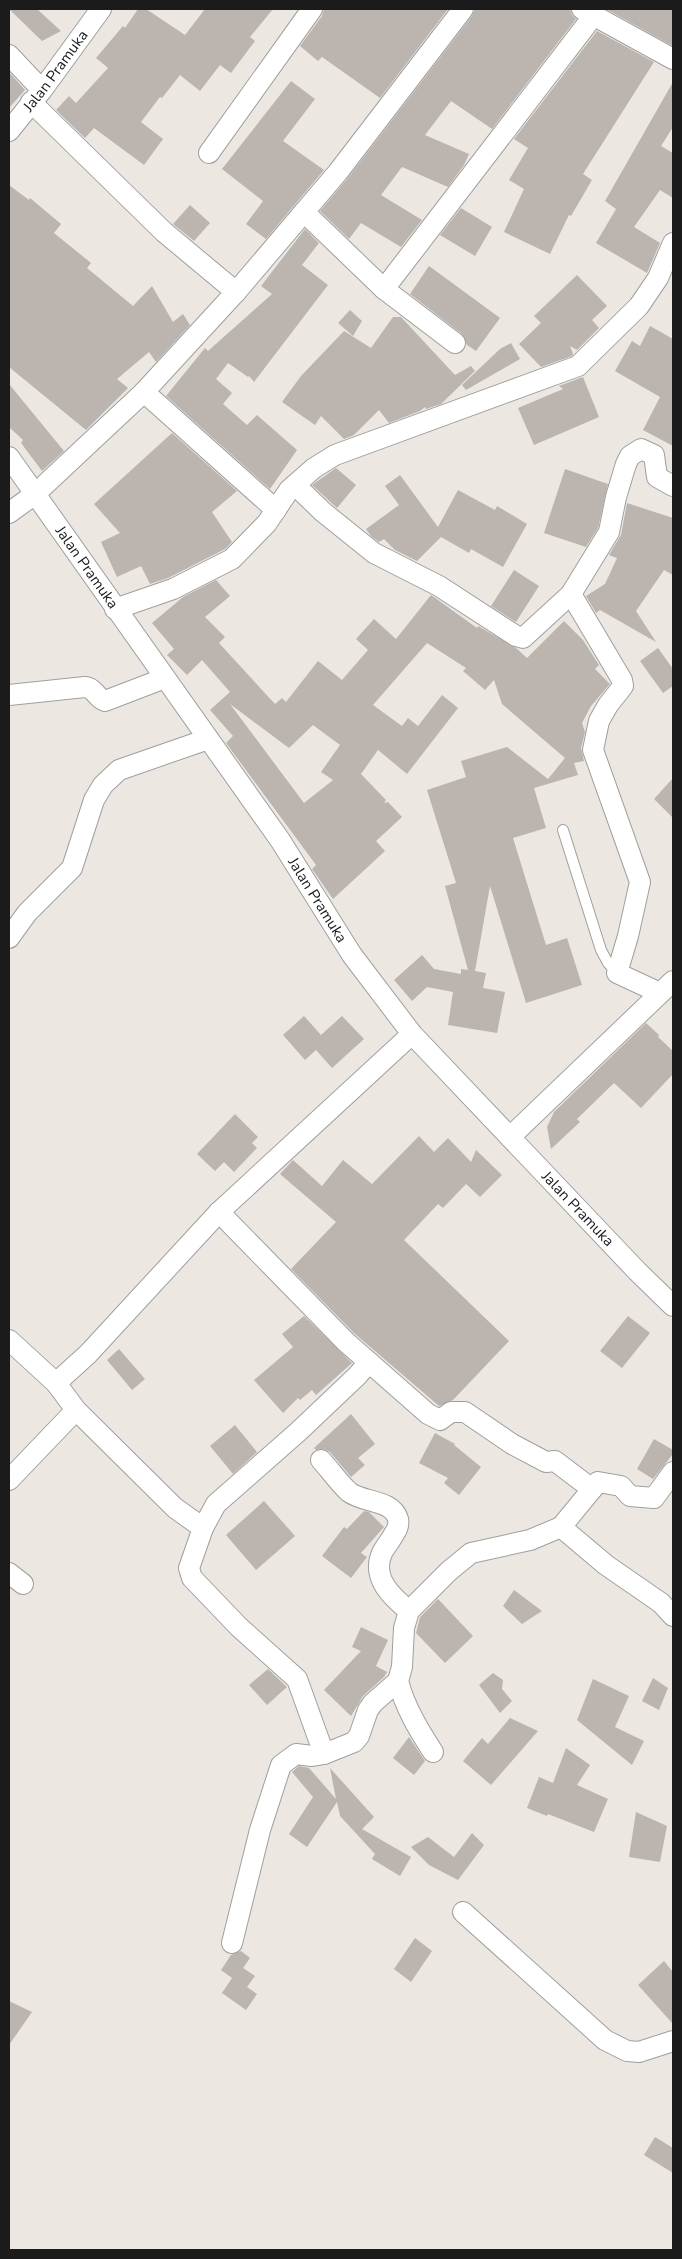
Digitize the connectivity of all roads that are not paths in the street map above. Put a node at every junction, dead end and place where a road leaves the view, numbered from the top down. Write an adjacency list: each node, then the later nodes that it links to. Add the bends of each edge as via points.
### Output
1 (101, 9): 7 (street, Jalan Pramuka)
2 (312, 9): 9 (street)
3 (463, 9): 10 (street)
4 (587, 11): 6 (street); 12 (street)
5 (9, 55): 7 (street)
6 (673, 59)
7 (37, 96): 8 (street, Jalan Pramuka); 13 (street, via 164,232)
8 (9, 131)
9 (209, 154)
10 (304, 212): 12 (street); 13 (street)
11 (673, 243): 17 (street, via 658,278 639,306 578,366 335,455)
12 (384, 289): 14 (street)
13 (236, 292): 15 (street)
14 (455, 343)
15 (144, 392): 19 (street); 20 (street)
16 (9, 457): 19 (street, Jalan Pramuka)
17 (295, 485): 20 (street); 22 (street, via 374,553 439,586 516,636 523,638)
18 (673, 486): 22 (street, via 657,478 654,455 641,449 630,456 616,497 609,532)
19 (36, 494): 21 (street); 23 (street, Jalan Pramuka)
20 (276, 510): 23 (street, via 232,559 173,589)
21 (9, 513)
22 (571, 594): 29 (street, via 616,668 623,686 599,721 593,750 640,882)
23 (115, 609): 24 (street, Jalan Pramuka)
24 (165, 678): 25 (street, via 106,701 85,687); 26 (street, Jalan Pramuka)
25 (9, 695)
26 (208, 739): 28 (street, via 119,770 94,800 72,868 27,913); 31 (street, Jalan Pramuka, via 280,840 352,955)
27 (563, 830): 29 (lane, via 601,950)
28 (9, 938)
29 (617, 973): 30 (street)
30 (666, 987): 32 (street)
31 (412, 1034): 32 (street, Jalan Pramuka); 33 (street)
32 (510, 1137): 34 (street, Jalan Pramuka)
33 (219, 1212): 36 (street); 37 (street, via 88,1354)
34 (673, 1306)
35 (9, 1340): 37 (street)
36 (369, 1362): 42 (street, via 436,1420 451,1412 465,1412 512,1444 546,1462 555,1461); 44 (street, via 299,1431 216,1504)
37 (56, 1383): 38 (street)
38 (76, 1410): 41 (street); 44 (street, via 175,1508)
39 (321, 1460): 45 (street, via 350,1492 381,1503 394,1512 397,1529 382,1553 378,1567 382,1582)
40 (673, 1472): 42 (street, via 654,1498 630,1496 621,1486 598,1482)
41 (9, 1480)
42 (592, 1489): 43 (street)
43 (561, 1527): 45 (street, via 530,1540 471,1552); 46 (street, via 606,1565 661,1603)
44 (203, 1528): 49 (street, via 189,1568 192,1578 297,1680)
45 (409, 1611): 47 (street)
46 (673, 1616)
47 (398, 1680): 48 (street, via 413,1720); 49 (street, via 373,1702 354,1742)
48 (433, 1752)
49 (324, 1754): 51 (street, via 296,1754 281,1765 260,1830)
50 (463, 1912): 52 (street, via 605,2040 627,2051 639,2052)
51 (232, 1943)
52 (673, 2041)

